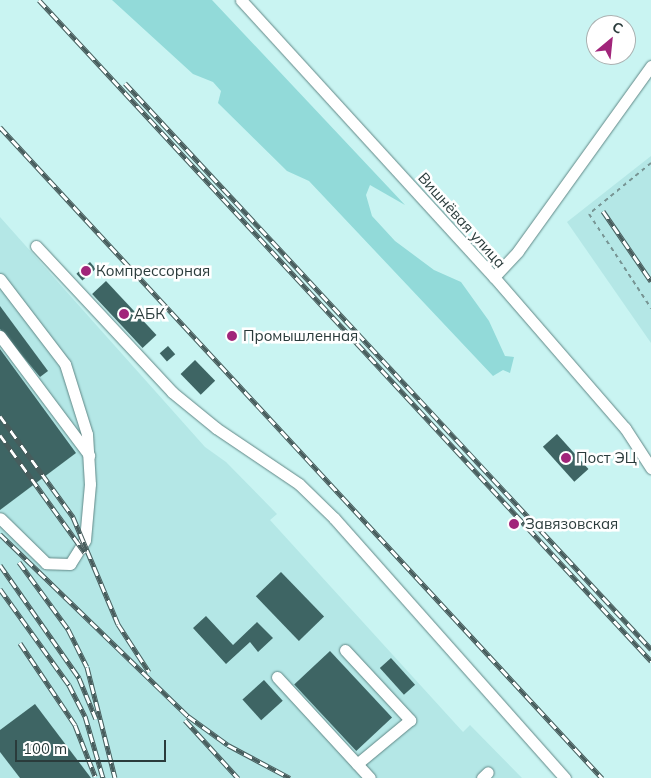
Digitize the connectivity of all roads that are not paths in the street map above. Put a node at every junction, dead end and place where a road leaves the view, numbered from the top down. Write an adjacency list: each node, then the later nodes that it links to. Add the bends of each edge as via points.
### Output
1 (241, 0): 4 (street, Вишнёвая улица)
2 (651, 66): 4 (street, via 518,251)
3 (36, 246): 14 (street, via 172,392 216,428 287,475 334,518)
4 (494, 277): 8 (street, Вишнёвая улица, via 625,428)
5 (0, 279): 7 (street, via 65,364 81,408)
6 (0, 336): 7 (street)
7 (89, 456): 9 (street, via 85,540 70,564 46,563)
8 (651, 468)
9 (0, 518)
10 (345, 650): 12 (street, via 410,720)
11 (277, 677): 12 (street)
12 (357, 764): 13 (street)
13 (370, 778)
14 (565, 778)

